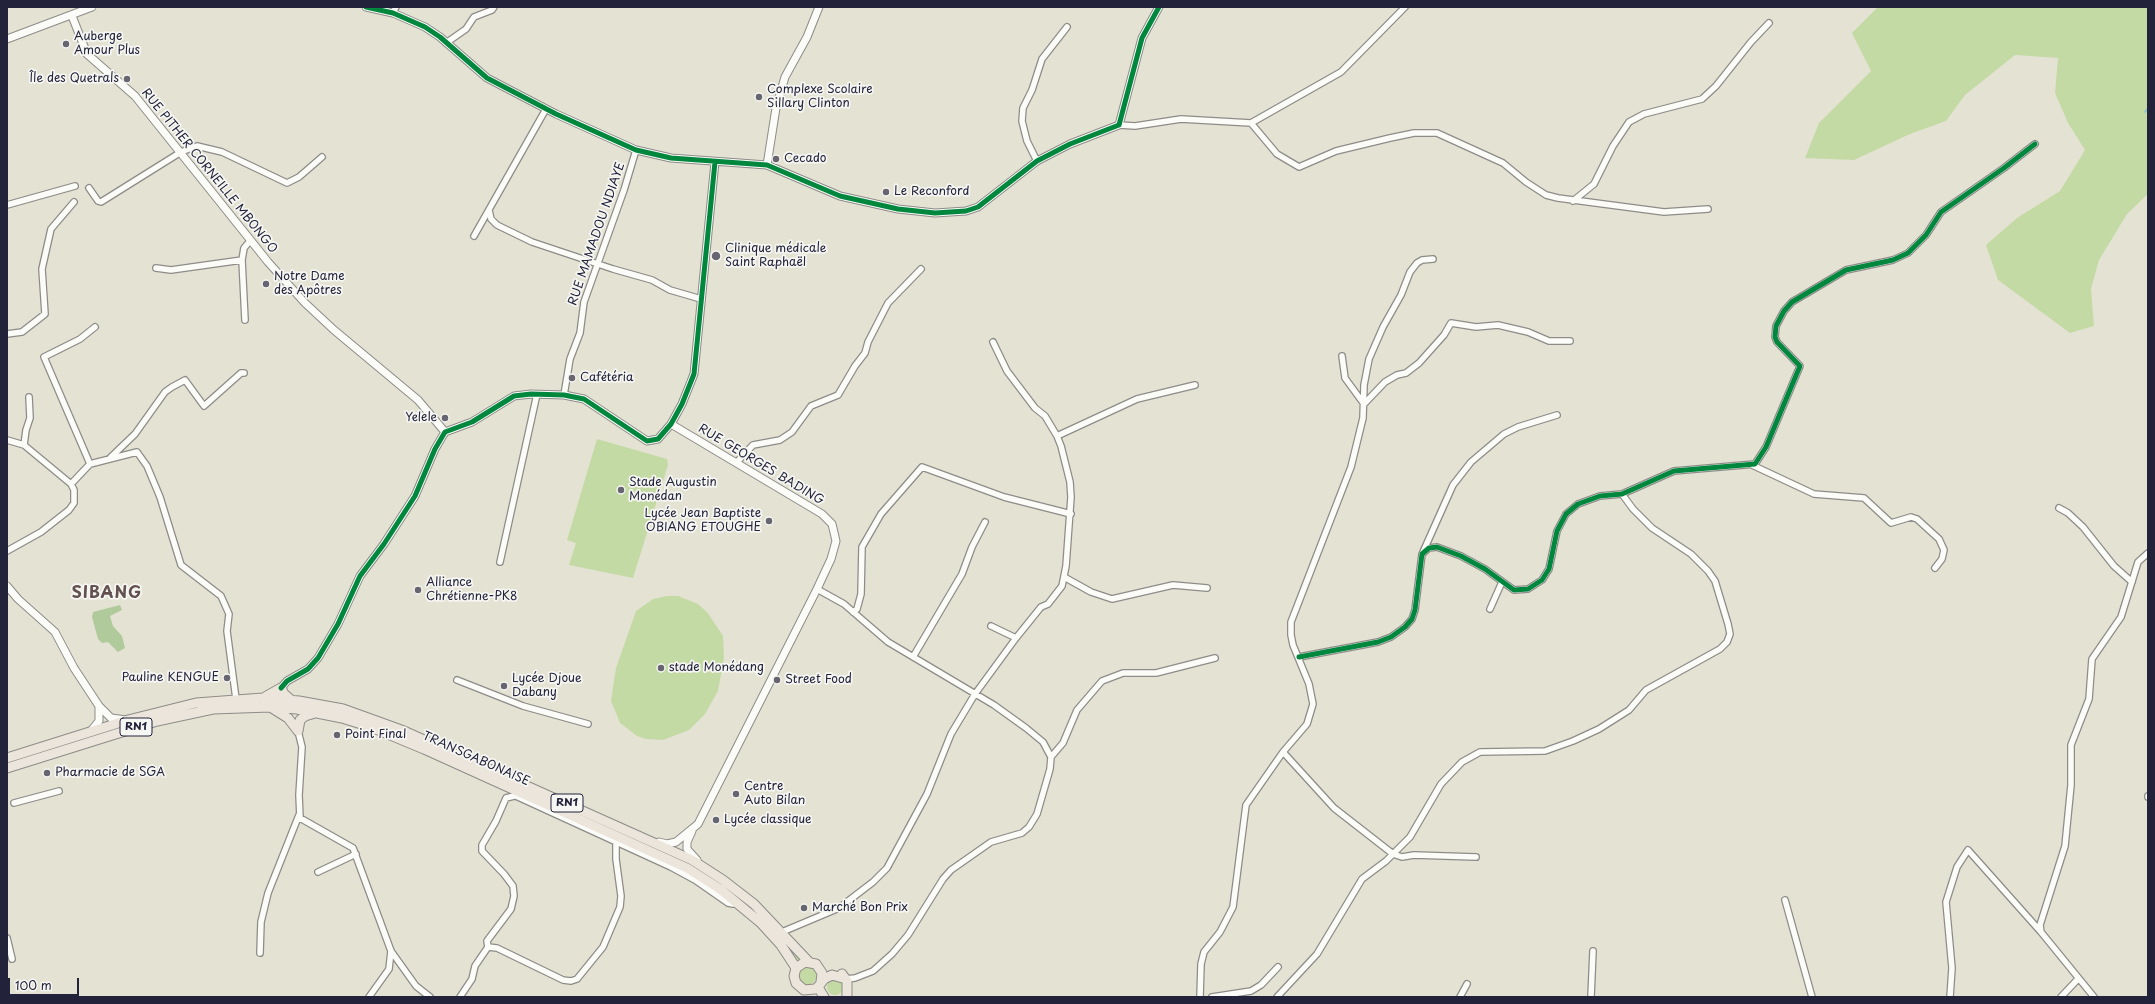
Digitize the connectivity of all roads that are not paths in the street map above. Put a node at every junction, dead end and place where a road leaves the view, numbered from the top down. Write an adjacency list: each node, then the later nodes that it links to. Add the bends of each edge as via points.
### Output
1 (370, 7): 7 (street)
2 (494, 7): 12 (street, via 474,17 466,29)
3 (819, 7): 22 (street, via 807,37 785,78 776,108)
4 (1159, 7): 15 (street, via 1142,38)
5 (1405, 7): 14 (street, via 1341,72)
6 (86, 8): 8 (street)
7 (394, 10): 12 (street, via 425,27)
8 (72, 16): 11 (street); 18 (street, RUE PITHER CORNEILLE MBONGO, via 87,54 130,91)
9 (1769, 24): 25 (street, via 1702,99 1644,114 1629,122 1594,184)
10 (1067, 27): 20 (street, via 1042,59 1023,108 1022,121 1027,141)
11 (7, 39)
12 (446, 43): 13 (street, via 487,78)
13 (546, 109): 17 (street); 29 (street)
14 (1251, 123): 15 (street, via 1185,119 1135,126); 25 (street, via 1276,154 1299,167 1336,152 1402,135 1444,134 1503,163 1546,195)
15 (1119, 125): 20 (street, via 1070,144)
16 (2035, 144): 59 (street, via 1941,212 1926,235 1908,253 1893,260 1846,270 1792,302 1784,311 1776,326 1775,337 1800,366 1766,447 1760,459)
17 (636, 150): 21 (street, via 671,158); 34 (street, RUE MAMADOU NDIAYE)
18 (181, 152): 19 (street, via 188,148 205,146 287,183 299,177); 24 (street, via 101,202); 31 (street, RUE PITHER CORNEILLE MBONGO)
19 (322, 156)
20 (1037, 161): 22 (street, via 978,207 966,211 935,213 898,209 840,196)
21 (715, 162): 22 (street); 37 (street)
22 (767, 165)
23 (75, 186): 27 (street)
24 (89, 188)
25 (1574, 201): 28 (street, via 1664,212)
26 (74, 202): 40 (street, via 51,229 42,269 45,314 22,332)
27 (7, 206)
28 (1708, 209)
29 (489, 210): 30 (street); 34 (street, via 491,219 497,225 532,242)
30 (474, 236)
31 (250, 241): 33 (street, via 244,248); 52 (street, RUE PITHER CORNEILLE MBONGO, via 305,303 418,400)
32 (1433, 259): 49 (street, via 1422,260 1410,272 1401,295 1383,327 1369,359)
33 (242, 260): 35 (street, via 171,270); 38 (street)
34 (598, 264): 37 (street, via 652,280 670,290); 47 (street, RUE MAMADOU NDIAYE, via 582,308 580,333 570,359)
35 (156, 268)
36 (921, 269): 57 (street, via 888,303 865,353 854,366 838,395 811,406 792,432 780,440 753,445)
37 (701, 299): 51 (street, via 694,374)
38 (246, 320)
39 (95, 327): 58 (street, via 80,339 44,357)
40 (7, 334)
41 (1570, 341): 49 (street, via 1549,341 1528,332 1498,325 1476,327 1451,323 1444,335 1419,363 1406,373 1385,382)
42 (992, 342): 53 (street, via 1007,371 1035,408 1045,416)
43 (1342, 356): 49 (street, via 1345,378)
44 (244, 372): 56 (street, via 204,406 185,380 172,387 165,392 136,434)
45 (1196, 385): 53 (street, via 1137,399)
46 (536, 394): 47 (street); 52 (street, via 514,396 472,422); 68 (street)
47 (564, 395): 51 (street, via 592,403 647,441 658,439)
48 (29, 397): 55 (street, via 30,418)
49 (1364, 404): 81 (street, via 1351,467 1292,616 1291,635)
50 (1557, 415): 67 (street, via 1504,434 1471,462 1453,485)
51 (671, 424): 57 (street, RUE GEORGES BADING)
52 (445, 432): 84 (street, via 415,496 360,576 318,658 308,669 286,681)
53 (1057, 436): 63 (street, via 1070,482)
54 (7, 440): 55 (street)
55 (24, 445): 60 (street)
56 (110, 458): 58 (street); 86 (street, via 137,452 147,466 160,497 181,565 215,590 225,603 229,614 227,631)
57 (736, 462): 75 (street, RUE GEORGES BADING, via 822,514 832,524 835,548)
58 (90, 464): 60 (street)
59 (1752, 464): 61 (street, via 1674,471); 69 (street, via 1814,494 1864,498 1891,523 1912,517 1917,519 1939,539 1944,550 1942,559)
60 (71, 484): 65 (street, via 74,490 74,503 69,510 41,532)
61 (1622, 494): 71 (street, via 1600,496 1585,501 1566,514 1557,531 1549,569 1533,588 1514,590); 109 (street, via 1633,510 1652,528 1691,554 1708,571 1715,581 1728,624 1730,634 1727,642 1720,649 1650,687 1639,696 1629,710 1599,729 1573,741 1545,751 1492,750 1470,756 1448,775 1410,837)
62 (2059, 508): 72 (street, via 2083,527 2114,566)
63 (1071, 514): 70 (street); 77 (street, via 1004,496 922,467 881,514 862,547 861,594 857,609)
64 (985, 522): 80 (street, via 962,574)
65 (7, 551)
66 (2148, 553): 72 (street, via 2138,562)
67 (1422, 554): 71 (street, via 1429,548 1437,547 1461,556); 81 (street, via 1415,610 1405,627 1378,642)
68 (500, 562)
69 (1935, 568)
70 (1064, 577): 74 (street, via 1091,592 1112,598 1173,585); 79 (street, via 1062,586 1048,604 1041,607)
71 (1502, 582): 76 (street)
72 (2132, 582): 116 (street, via 2125,610 2092,659 2089,699 2071,745 2066,846 2041,918)
73 (7, 586): 89 (street, via 55,632 74,668)
74 (1207, 588)
75 (817, 590): 77 (street, via 840,601); 105 (street, RUE GEORGES BADING, via 700,821)
76 (1490, 609)
77 (853, 612): 80 (street, via 882,639)
78 (991, 626): 79 (street)
79 (1016, 638): 85 (street)
80 (912, 657): 85 (street)
81 (1299, 657): 96 (street, via 1309,684 1312,712 1302,733)
82 (1215, 658): 98 (street, via 1156,674 1123,673 1102,681 1077,710 1063,743)
83 (457, 680): 93 (street, via 523,706)
84 (281, 688): 87 (highway); 88 (highway, via 284,694)
85 (975, 694): 98 (street, via 1037,736); 115 (street, via 951,734 927,794 887,868 839,908)
86 (236, 698): 87 (highway, RN1); 92 (highway, RN1, via 189,704)
87 (263, 698): 88 (highway, RN1)
88 (293, 700): 106 (highway, TRANSGABONAISE / RN1, via 343,709 378,720)
89 (99, 706): 92 (street, via 111,718); 95 (street, via 98,724)
90 (270, 707): 91 (highway, TRANSGABONAISE / RN1); 94 (highway, via 288,718); 99 (highway, TRANSGABONAISE / RN1, via 222,708 173,716)
91 (319, 713): 94 (highway, via 302,718 298,722); 101 (highway, TRANSGABONAISE / RN1, via 371,727)
92 (128, 720): 95 (highway, RN1)
93 (588, 724)
94 (298, 731): 103 (street, via 302,747)
95 (89, 733): 97 (highway, RN1)
96 (1284, 752): 109 (street, via 1334,808); 137 (street, via 1246,805 1233,907 1220,932 1204,952 1200,964)
97 (7, 758)
98 (1051, 758): 127 (street, via 1037,814 1029,827 1022,832 991,842 951,870 943,878 899,947 887,960 866,974)
99 (7, 768)
100 (59, 791): 102 (street)
101 (520, 795): 104 (highway, TRANSGABONAISE / RN1); 118 (street, via 506,798 482,845 482,851 513,886 514,896 511,909 487,941)
102 (14, 803)
103 (299, 815): 108 (street, via 313,826 347,843); 121 (street, via 268,893 261,922)
104 (569, 818): 107 (street); 114 (highway, TRANSGABONAISE / RN1, via 687,868)
105 (692, 831): 106 (street, via 671,844); 112 (street, via 687,842 688,853)
106 (642, 836): 112 (highway, TRANSGABONAISE / RN1)
107 (616, 843): 114 (street, via 683,873 728,903); 118 (street, via 620,907 603,947 577,979 563,980 498,948)
108 (356, 854): 111 (street); 120 (street)
109 (1393, 854): 110 (street, via 1402,857 1414,854); 139 (street, via 1362,879 1316,954)
110 (1476, 857)
111 (318, 872)
112 (712, 872): 115 (highway, TRANSGABONAISE / RN1, via 748,900)
113 (1785, 900): 142 (street)
114 (736, 901): 125 (highway, TRANSGABONAISE / RN1, via 772,934)
115 (782, 932): 123 (highway, TRANSGABONAISE / RN1)
116 (2041, 932): 128 (street); 143 (street, via 1968,850 1957,867 1946,902 1952,968)
117 (7, 938): 122 (street)
118 (488, 947): 134 (street, via 475,966 472,979)
119 (1593, 951): 141 (street)
120 (391, 952): 132 (street, via 389,969); 133 (street, via 416,986)
121 (260, 953)
122 (12, 958)
123 (809, 962): 125 (highway); 126 (highway, RN1, via 816,964)
124 (1278, 967): 138 (street, via 1261,985 1251,991)
125 (796, 968): 131 (highway, RN1, via 796,983)
126 (821, 970): 127 (highway, via 838,973); 129 (highway)
127 (846, 979): 129 (highway, via 832,975); 136 (highway)
128 (2078, 979): 144 (street); 145 (street)
129 (820, 984): 131 (highway, RN1); 135 (highway)
130 (1467, 984): 140 (street)
131 (811, 994)
132 (369, 997)
133 (430, 997)
134 (460, 997)
135 (824, 997)
136 (847, 997)
137 (1200, 997)
138 (1212, 997)
139 (1277, 997)
140 (1460, 997)
141 (1591, 997)
142 (1812, 997)
143 (1950, 997)
144 (2061, 997)
145 (2094, 997)

